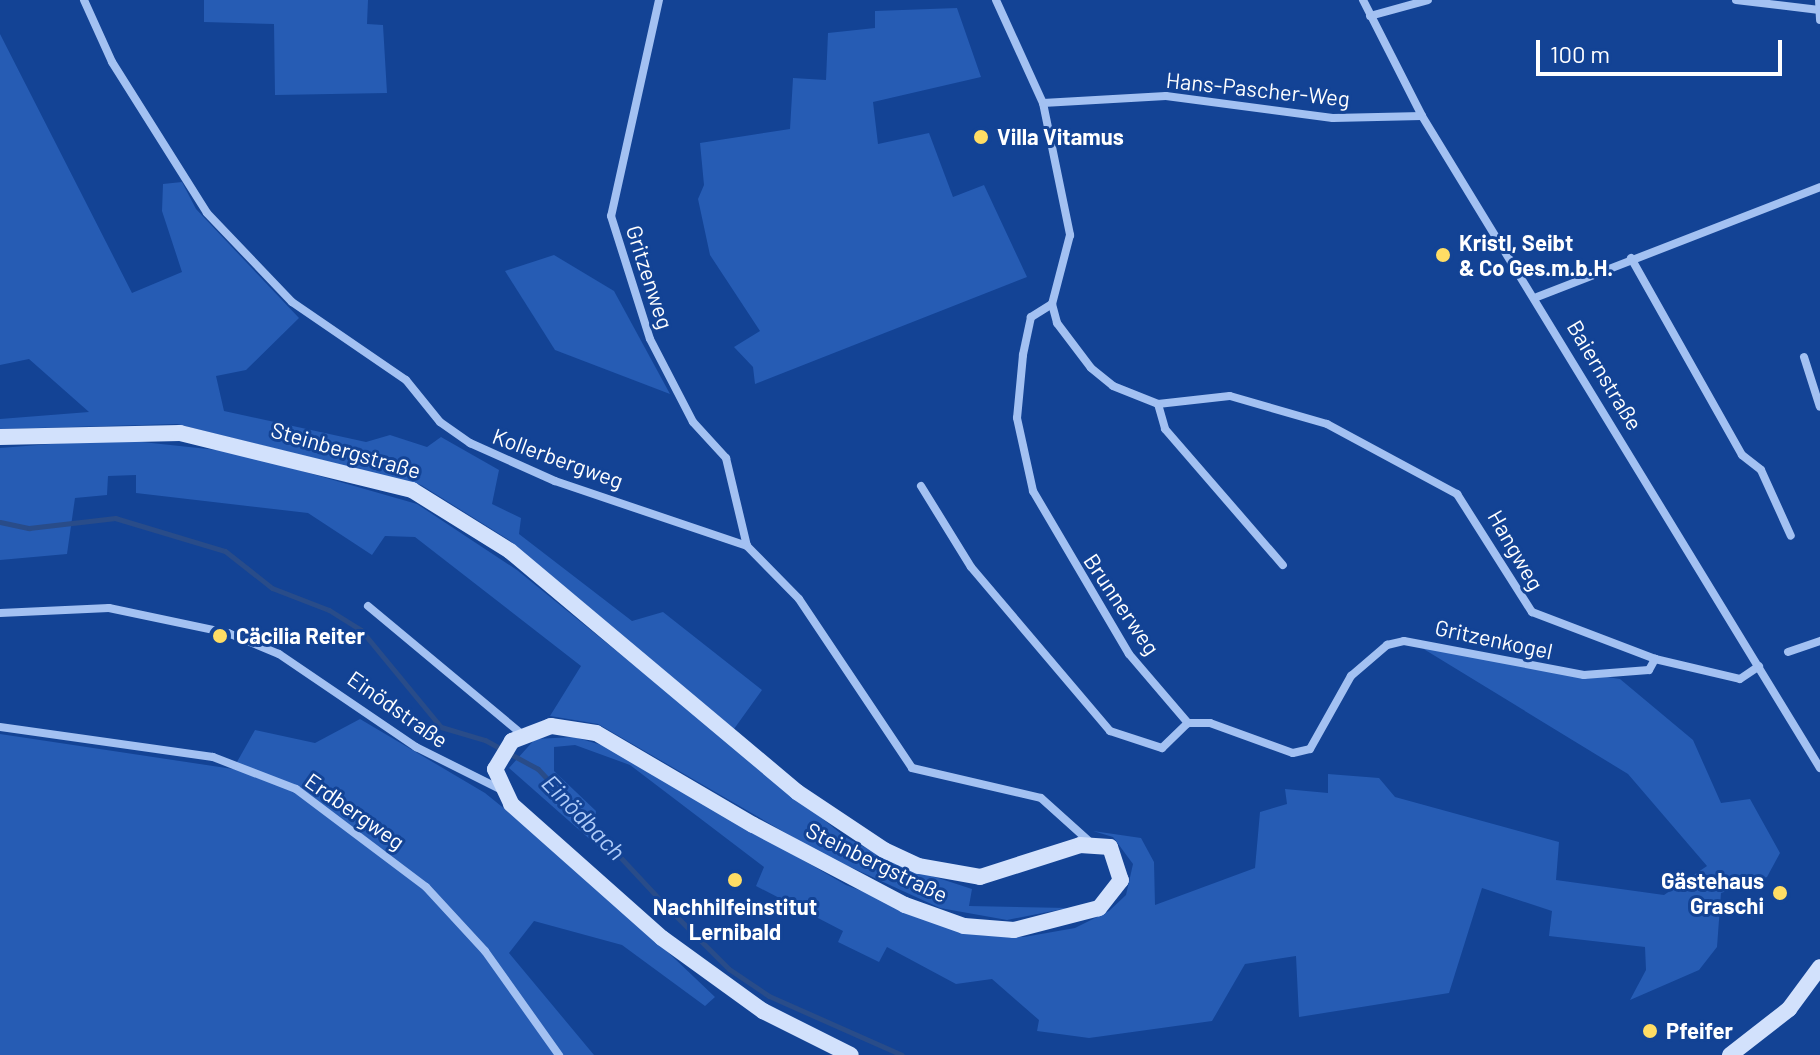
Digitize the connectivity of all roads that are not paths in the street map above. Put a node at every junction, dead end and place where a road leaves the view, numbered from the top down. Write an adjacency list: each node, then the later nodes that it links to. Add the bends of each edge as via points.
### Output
1 (84, 0): 24 (street, Kollerbergweg, via 112,62 207,213 292,302 406,380 440,422 470,443 555,481)
2 (659, 0): 24 (street, Gritzenweg, via 611,216 650,339 693,422 726,458)
3 (996, 0): 10 (street)
4 (1363, 0): 8 (street, Baiernstraße)
5 (1428, 0): 8 (street)
6 (1736, 0): 7 (street)
7 (1819, 5): 9 (street)
8 (1370, 16): 11 (street, Baiernstraße)
9 (1820, 20)
10 (1043, 103): 11 (street, Hans-Pascher-Weg, via 1166,96 1333,118); 15 (street, via 1070,235)
11 (1422, 116): 14 (street, Baiernstraße)
12 (1820, 187): 13 (street)
13 (1631, 258): 14 (street); 23 (street, via 1742,455 1761,470)
14 (1537, 297): 31 (street, Baiernstraße)
15 (1052, 304): 19 (street, via 1057,323 1091,368); 32 (street, Brunnerweg, via 1031,317 1023,355 1017,418 1033,491 1129,654)
16 (1804, 357): 18 (street)
17 (1820, 371): 18 (street)
18 (1810, 373): 20 (street)
19 (1158, 404): 25 (street, via 1165,429); 30 (street, Hangweg, via 1238,397 1327,424 1457,494 1532,612)
20 (1820, 407)
21 (0, 437): 37 (main road, Steinbergstraße, via 180,433 412,490 510,551 797,792 884,850 919,866 980,877)
22 (921, 486): 32 (street, via 971,567 1110,731 1162,748)
23 (1791, 536)
24 (747, 546): 37 (street, Kollerbergweg, via 799,599 912,768 1041,798)
25 (1283, 565)
26 (368, 606): 34 (street)
27 (0, 613): 36 (street, Einödstraße, via 109,608 228,633 292,661 416,747)
28 (1820, 641): 29 (street)
29 (1788, 652)
30 (1655, 659): 31 (street, Hangweg, via 1740,679); 32 (street, Gritzenkogel, via 1649,670 1584,675 1404,641 1387,645 1351,676 1310,749 1293,753 1210,723)
31 (1759, 666): 35 (street, Baiernstraße)
32 (1188, 723)
33 (0, 727): 39 (street, Erdbergweg, via 213,757 296,789 426,887 485,951)
34 (517, 738): 36 (main road, via 495,769); 37 (main road, Steinbergstraße, via 562,725 596,733 877,890 964,926 1014,930 1099,908 1118,886 1121,864 1110,847)
35 (1820, 768)
36 (498, 788): 40 (main road, via 662,938 763,1011)
37 (1091, 843)
38 (1820, 967): 41 (main road, via 1781,1016)
39 (559, 1055)
40 (851, 1055)
41 (1730, 1055)

